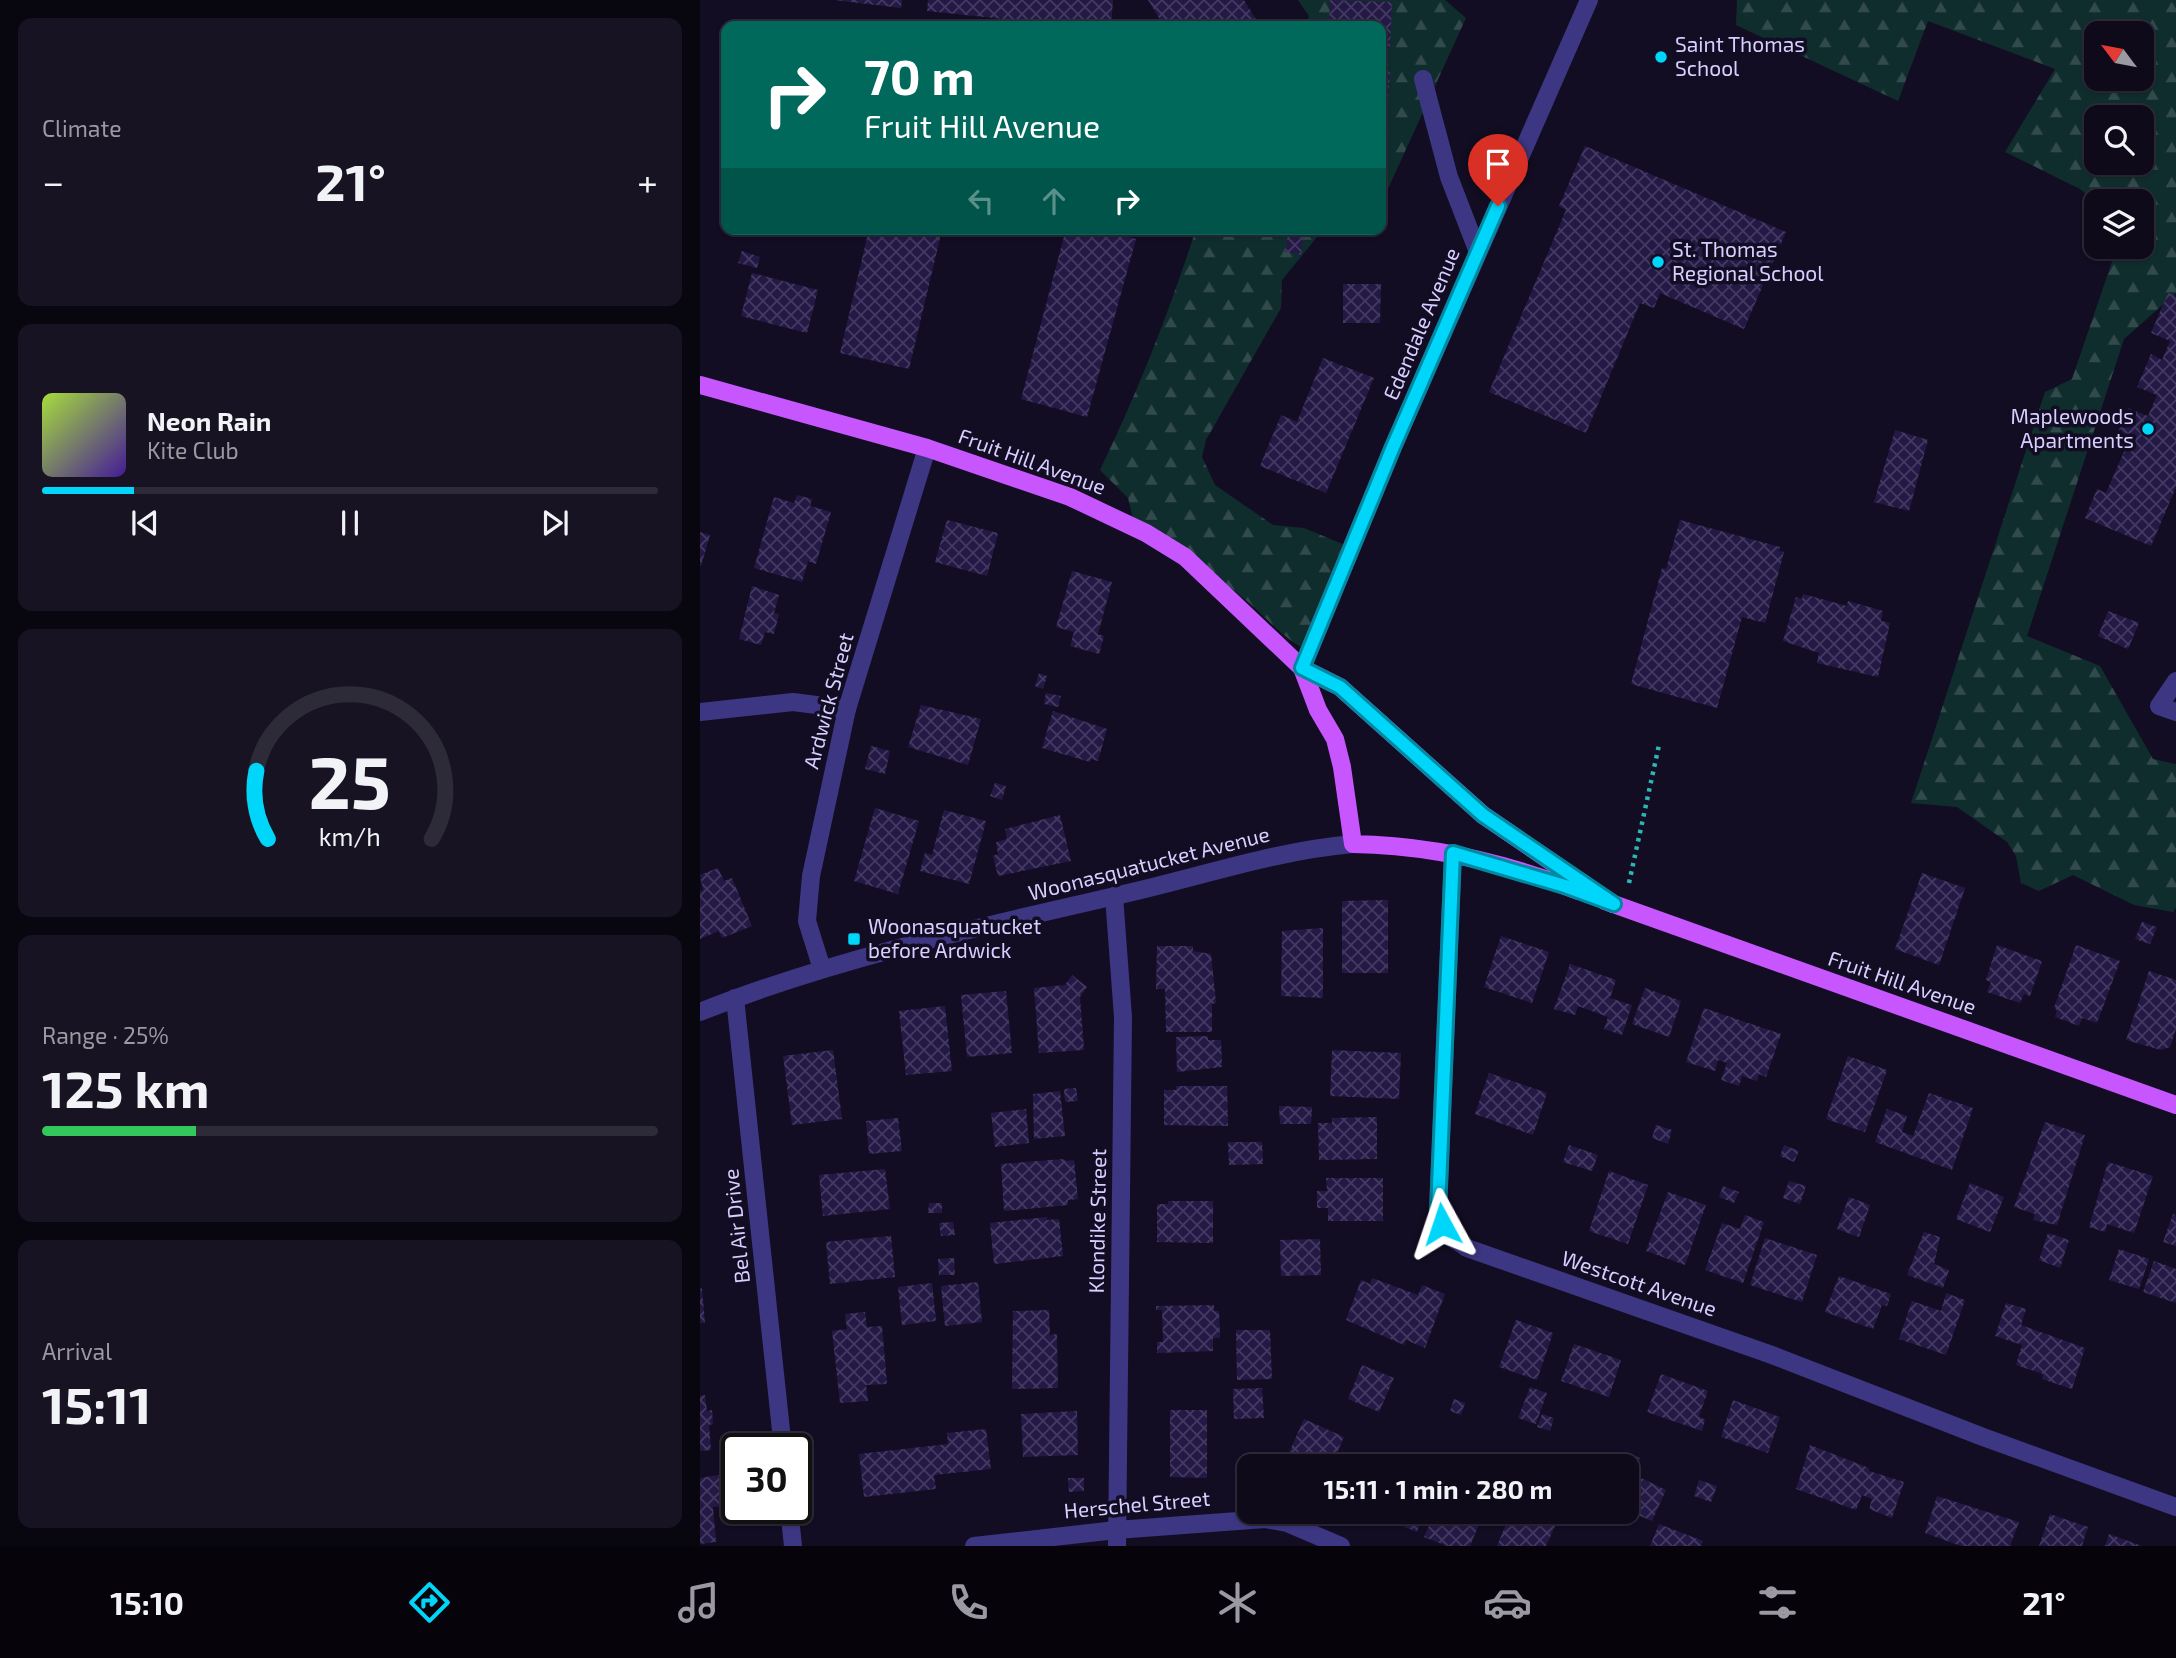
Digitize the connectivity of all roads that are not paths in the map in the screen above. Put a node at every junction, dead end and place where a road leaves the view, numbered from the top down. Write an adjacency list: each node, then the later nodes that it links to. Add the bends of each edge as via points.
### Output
1 (1589, 0): 3 (street, Edendale Avenue)
2 (1423, 79): 3 (street, via 1449,177)
3 (1478, 252): 6 (street, Edendale Avenue)
4 (700, 385): 5 (main road, Fruit Hill Avenue)
5 (927, 448): 6 (main road, Fruit Hill Avenue, via 1070,497 1146,533 1185,557); 8 (street, Ardwick Street)
6 (1302, 668): 11 (main road, Fruit Hill Avenue, via 1335,739); 14 (main road, Fruit Hill Avenue, via 1340,687 1483,815)
7 (2176, 681): 9 (street)
8 (847, 709): 10 (street, via 793,702); 15 (street, Ardwick Street, via 811,876 807,922)
9 (2167, 709)
10 (700, 712)
11 (1353, 844): 12 (main road, Woonasquatucket Avenue); 13 (street, Woonasquatucket Avenue, via 1303,849)
12 (1453, 853): 14 (main road, Fruit Hill Avenue); 20 (street, Westcott Avenue, via 1438,1210 1451,1237 1467,1248 1772,1355)
13 (1114, 896): 15 (street, Woonasquatucket Avenue); 22 (street, Klondike Street, via 1123,1017)
14 (1618, 906): 18 (main road, Fruit Hill Avenue)
15 (822, 970): 16 (street, Woonasquatucket Avenue)
16 (735, 998): 17 (street, Woonasquatucket Avenue); 19 (street, Bel Air Drive)
17 (700, 1012)
18 (2176, 1105)
19 (781, 1433)
20 (2176, 1507)
21 (791, 1524): 23 (street)
22 (1117, 1538): 24 (street, Herschel Street); 25 (street, Herschel Street, via 1265,1519 1287,1523)
23 (793, 1546)
24 (974, 1546)
25 (1341, 1546)

